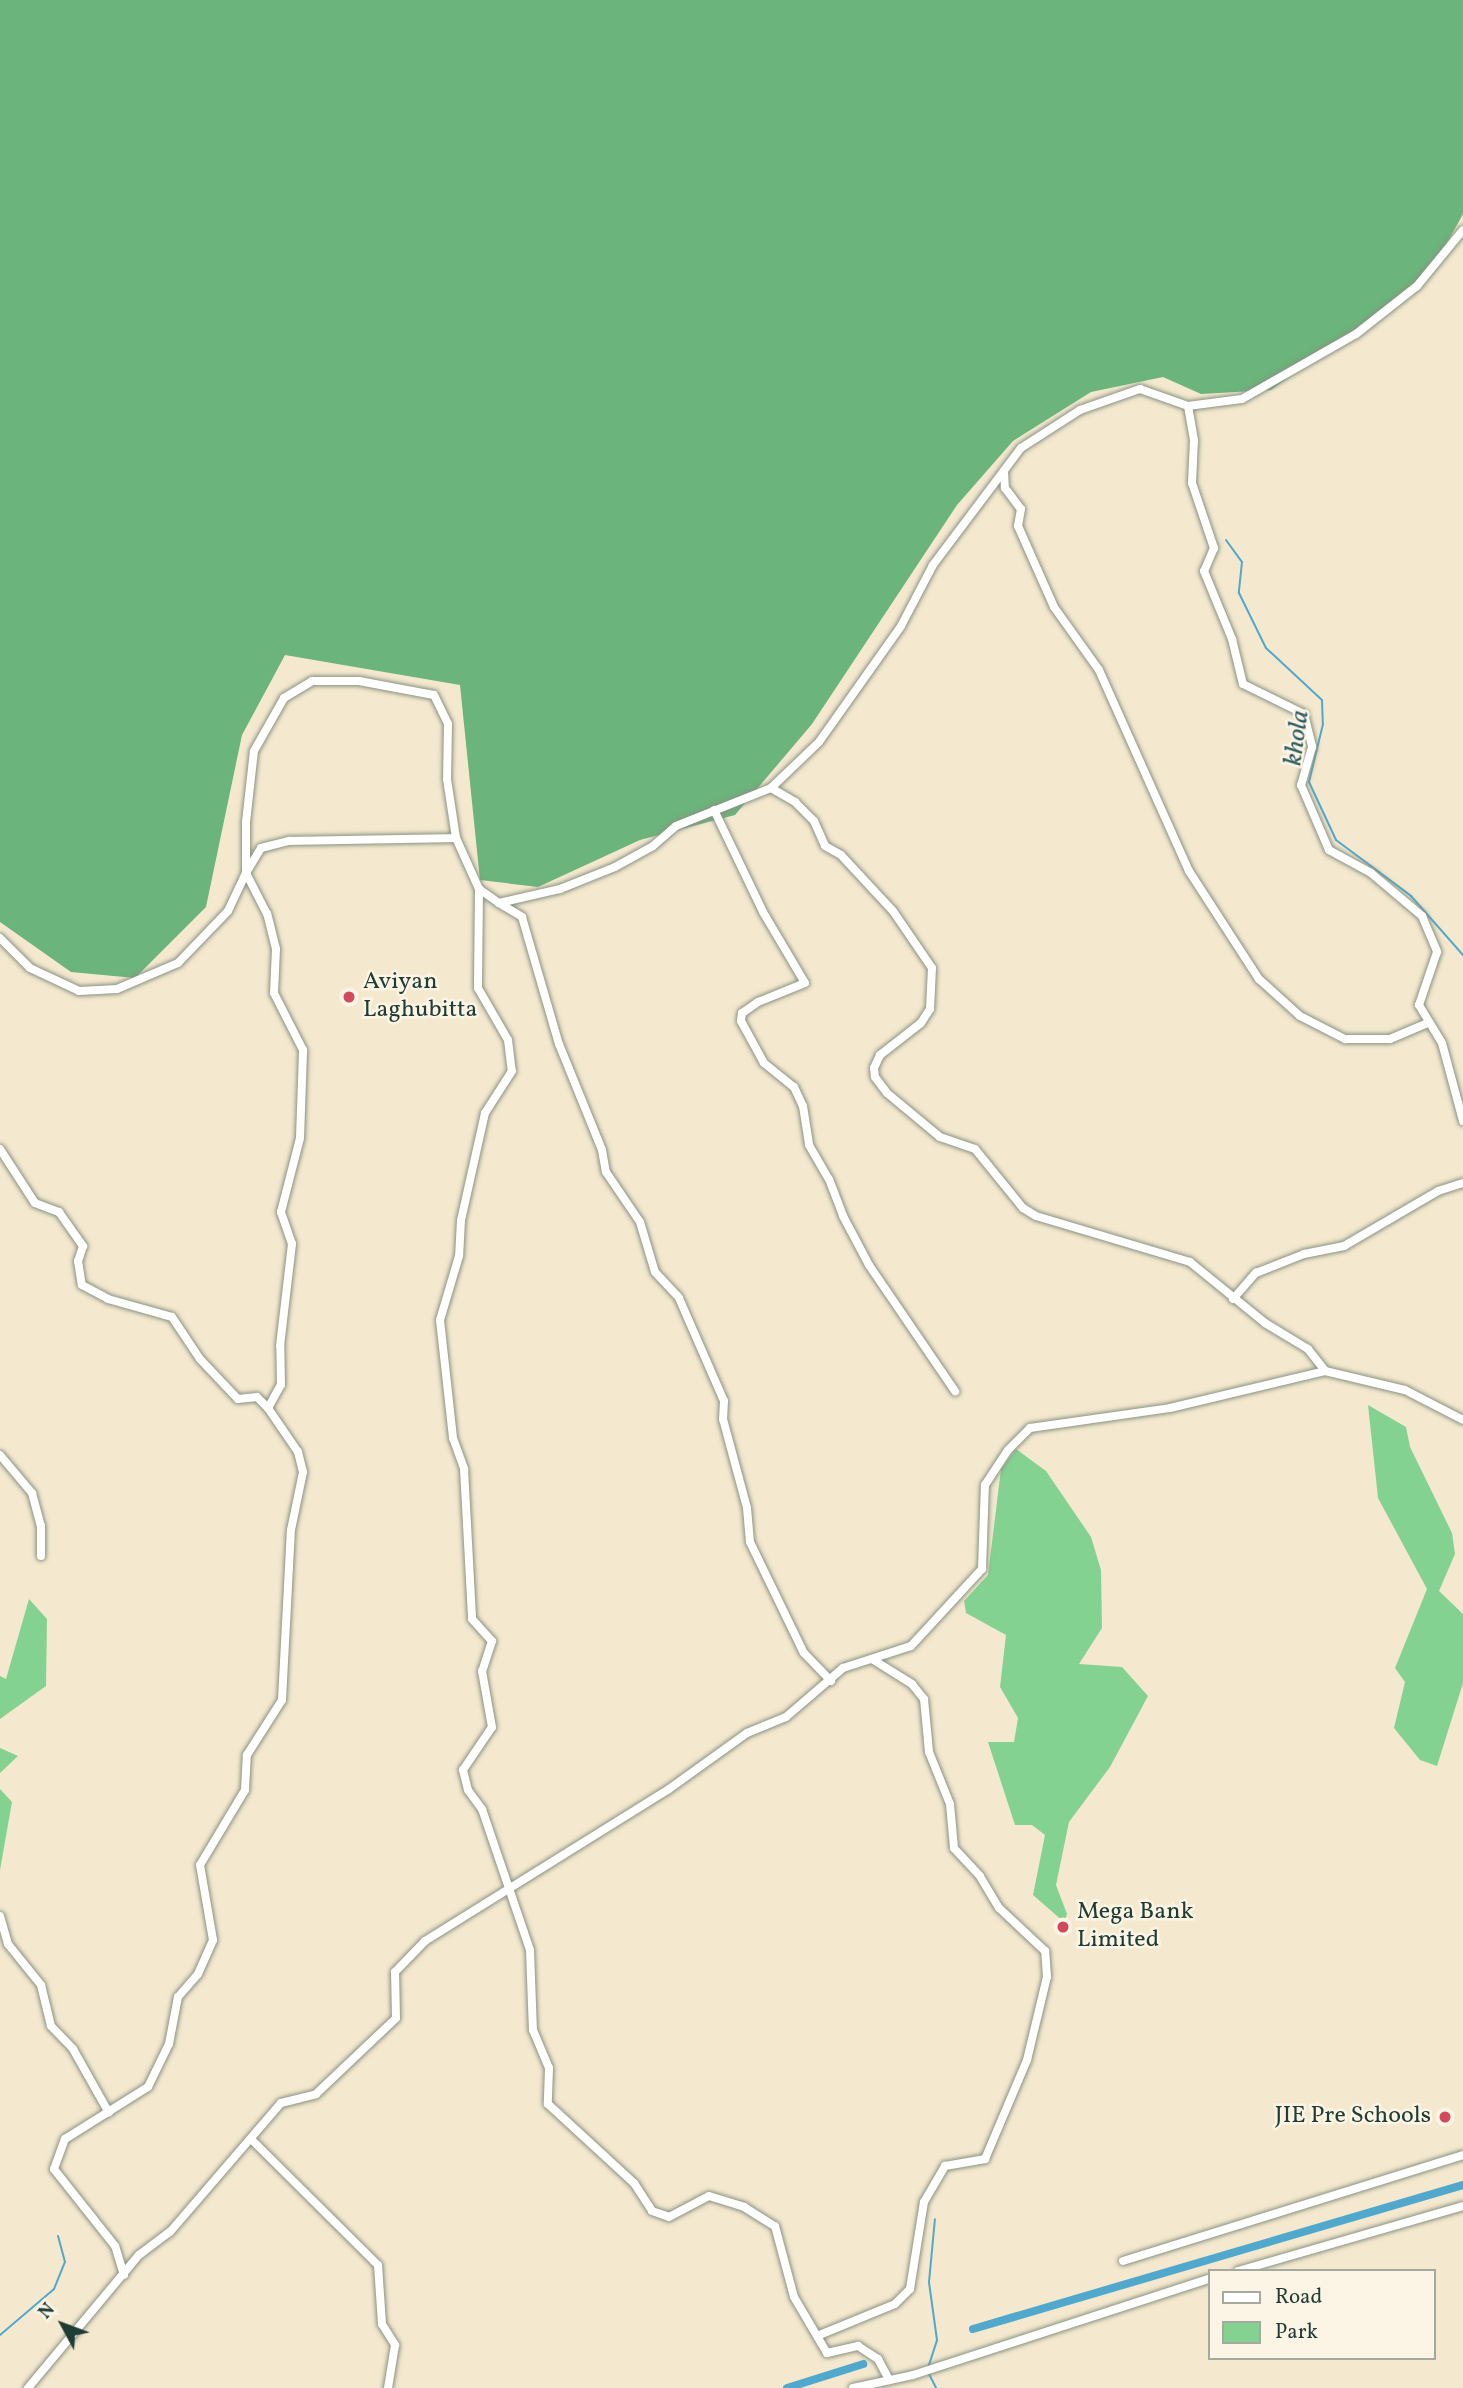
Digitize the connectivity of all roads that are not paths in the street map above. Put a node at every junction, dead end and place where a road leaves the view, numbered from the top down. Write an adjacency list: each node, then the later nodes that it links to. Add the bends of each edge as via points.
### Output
1 (1463, 230): 2 (street, via 1417,286 1356,334 1242,399)
2 (1188, 406): 3 (street, via 1139,389 1080,410 1021,448); 11 (street, via 1194,440 1192,483 1214,548 1204,571 1232,639 1243,684 1304,714 1312,747 1301,785 1329,850 1371,873 1422,916 1437,952 1419,1005)
3 (1004, 468): 4 (street, via 933,565 901,626 819,742); 11 (street, via 1004,488 1021,509 1018,526 1054,607 1099,670 1189,871 1259,979 1300,1016 1345,1039 1390,1039)
4 (771, 789): 5 (street); 15 (street, via 795,802 814,821 825,846 841,855 893,911 932,968 930,1009 909,1034 880,1055 874,1068 874,1077 887,1093 940,1137 975,1149 1023,1208 1036,1216 1190,1262)
5 (713, 810): 9 (street, via 676,826 653,846 615,867 560,889); 17 (street, via 763,912 805,983 758,1002 742,1013 741,1021 764,1063 794,1087 803,1106 809,1145 843,1216 869,1265)
6 (456, 838): 7 (street, via 290,841 261,848); 7 (street, via 447,779 448,724 434,695 359,681 312,681 284,698 254,751); 8 (street)
7 (246, 873): 10 (street, via 228,911 178,963 117,989 79,991 58,985 30,968); 18 (street, via 267,914 276,949 274,993 303,1050 300,1138 281,1212 292,1244 281,1385)
8 (479, 889): 9 (street); 24 (street, via 478,988 508,1040 512,1071 485,1113 463,1209 459,1256 440,1320 453,1438 464,1469 472,1619 492,1641 482,1671 492,1727 463,1770 468,1790 482,1809 499,1869)
9 (499, 903): 23 (street, via 522,917 559,1044 602,1150 606,1172 640,1222 655,1272 679,1298 724,1401 723,1419 747,1508 750,1542 804,1653)
10 (0, 938)
11 (1426, 1024): 12 (street, via 1442,1043)
12 (1463, 1121)
13 (0, 1149): 18 (street, via 35,1203 59,1212 83,1246 78,1261 82,1285 108,1299 172,1317 200,1359 238,1399 257,1397)
14 (1463, 1183): 15 (street, via 1438,1191 1344,1246 1304,1254 1256,1273)
15 (1233, 1299): 16 (street, via 1308,1349)
16 (1325, 1371): 19 (street, via 1405,1390); 22 (street, via 1170,1408 1030,1428 1008,1450 985,1485 982,1569 972,1584 911,1646)
17 (955, 1391)
18 (268, 1408): 26 (street, via 298,1452 303,1472 291,1530 282,1700 247,1755 245,1790 200,1865 212,1940 198,1974 178,1997 169,2044 149,2087)
19 (1463, 1420)
20 (0, 1455): 21 (street, via 32,1493 41,1526)
21 (41, 1556)
22 (872, 1659): 23 (street, via 843,1668); 34 (street, via 912,1684 924,1699 929,1752 950,1804 954,1849 979,1876 999,1908 1045,1951 1046,1977 1027,2060 985,2159 945,2166 923,2202 910,2289 895,2304)
23 (831, 1681): 24 (street, via 786,1717 747,1733 669,1789)
24 (511, 1887): 27 (street, via 425,1941 395,1972 396,2018 316,2094 281,2103); 34 (street, via 530,1950 533,2031 549,2068 548,2105 634,2183 652,2211 669,2217 709,2196 744,2207 775,2226 794,2297)
25 (0, 1916): 26 (street, via 8,1944 41,1984 51,2026 74,2049)
26 (109, 2113): 32 (street, via 65,2139 54,2169 116,2246)
27 (252, 2140): 32 (street); 37 (street, via 378,2265 382,2324 395,2345)
28 (1463, 2155): 30 (street)
29 (1463, 2206): 31 (street)
30 (1123, 2260)
31 (1245, 2269)
32 (124, 2275): 36 (street)
33 (1208, 2279): 35 (street)
34 (817, 2336): 35 (street, via 827,2353 858,2346 877,2359)
35 (889, 2380): 38 (street)
36 (28, 2388)
37 (388, 2388)
38 (853, 2388)

